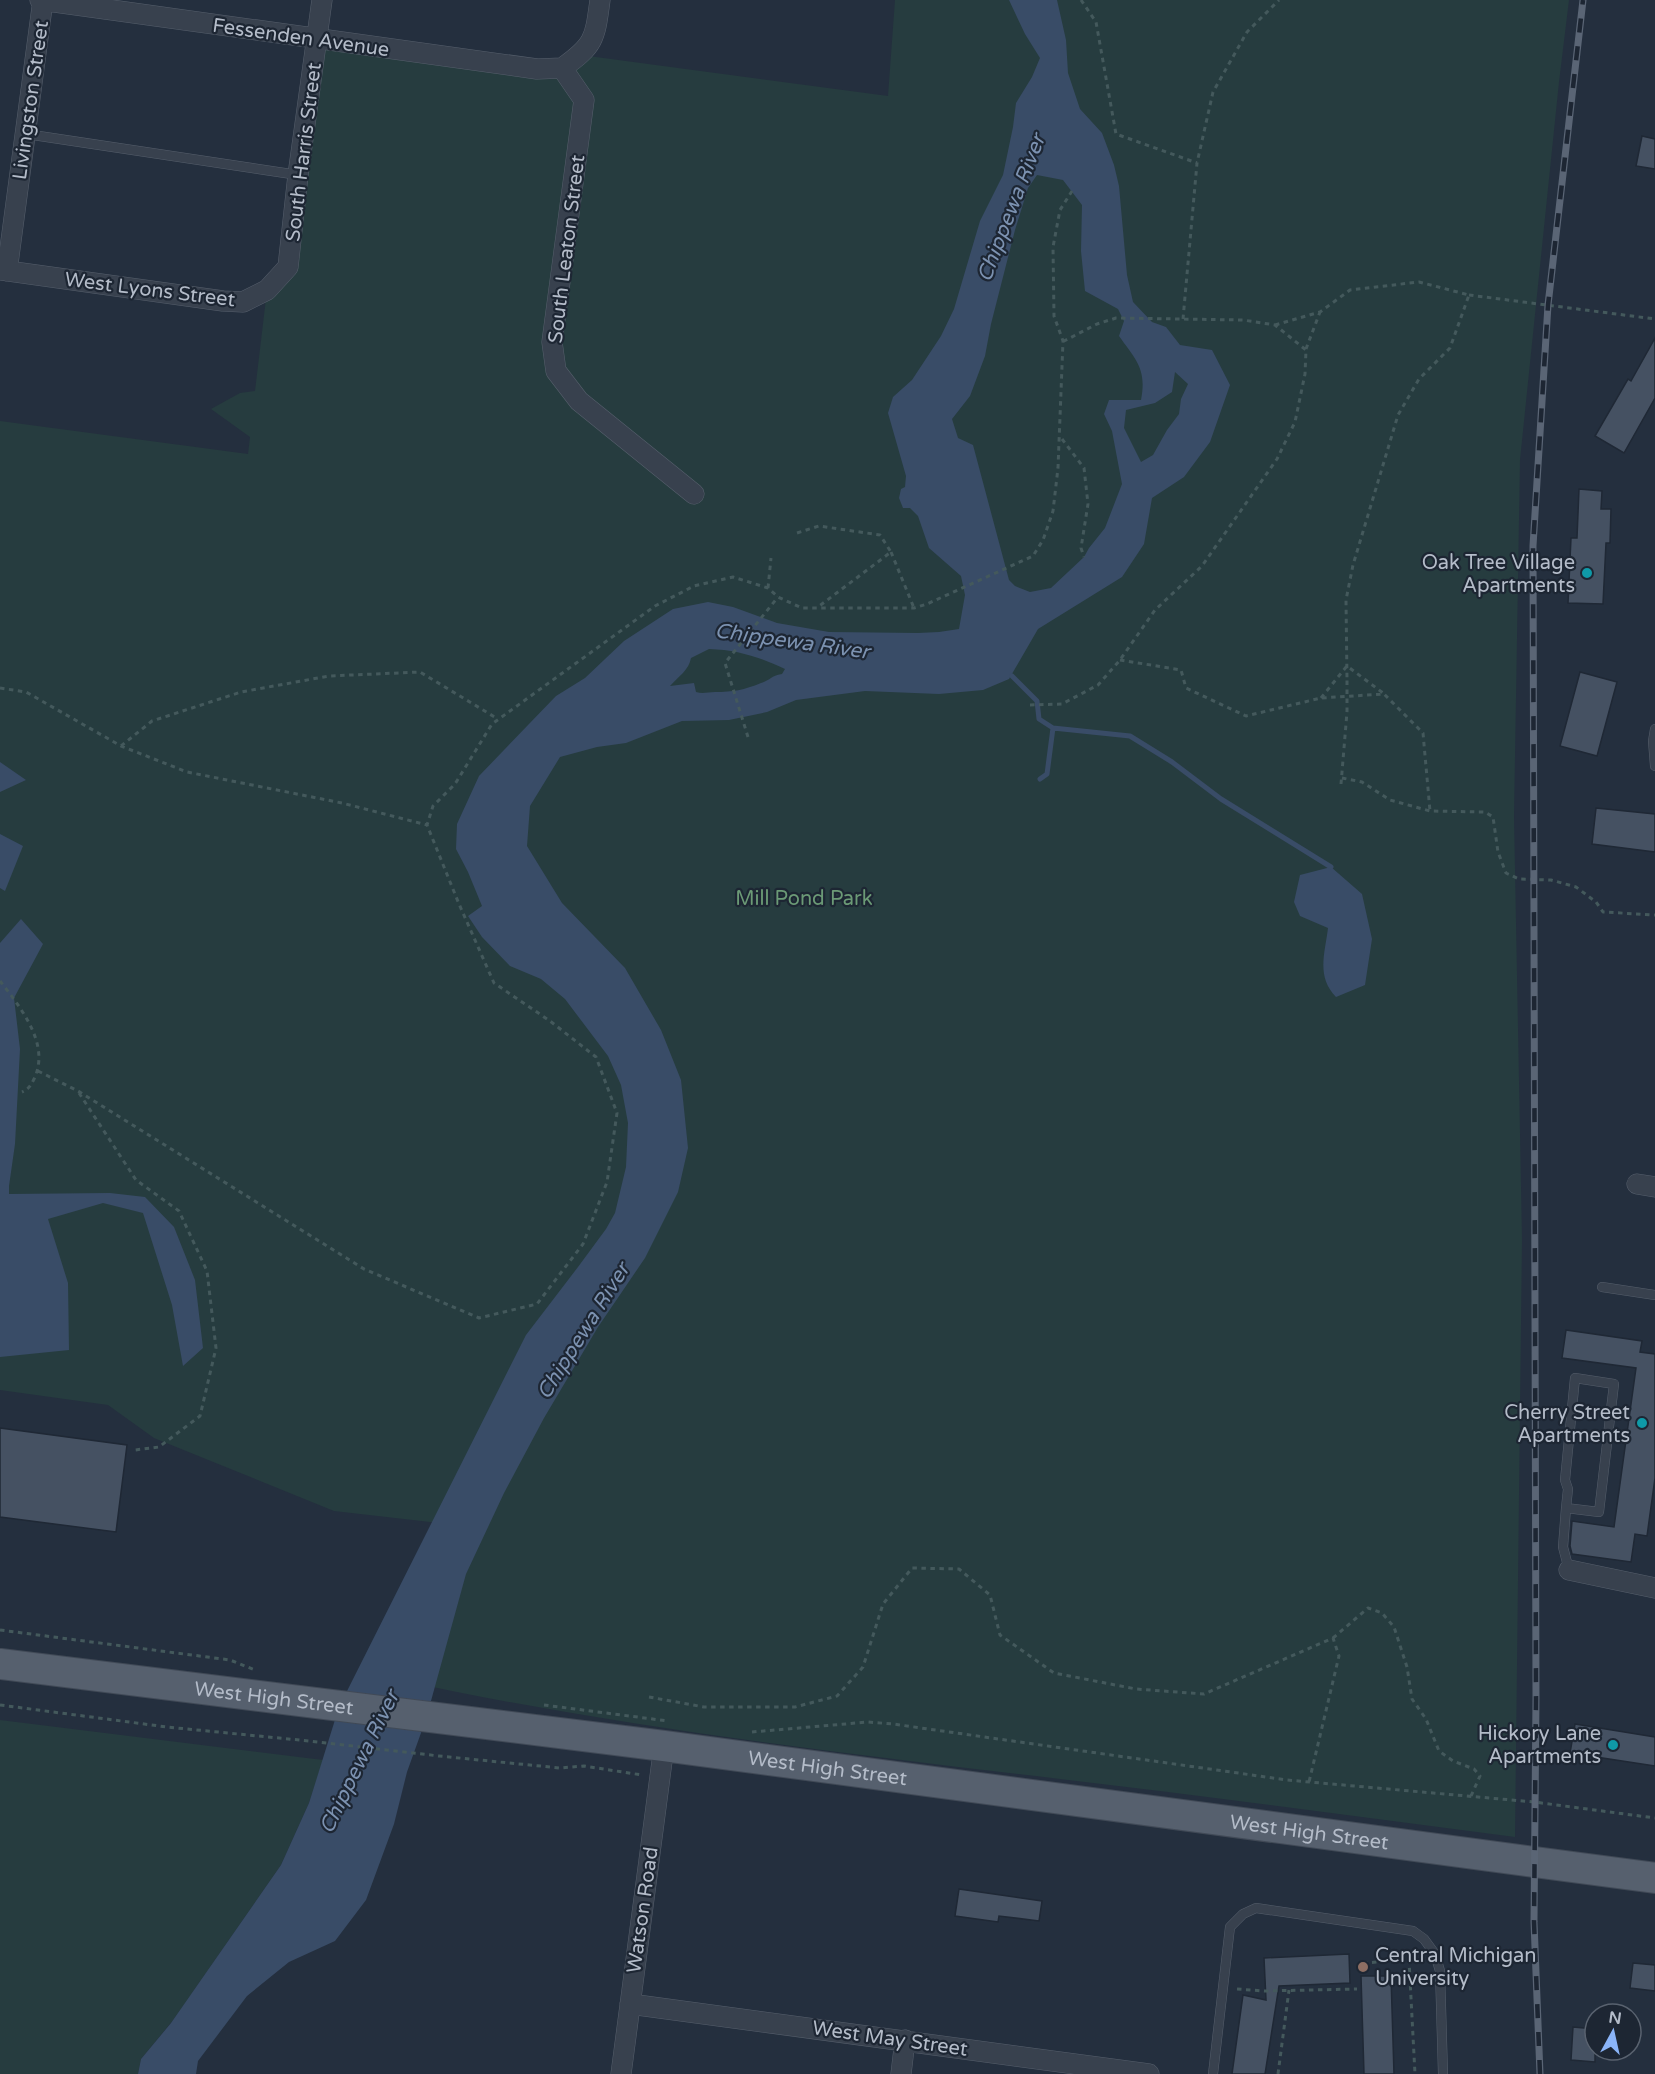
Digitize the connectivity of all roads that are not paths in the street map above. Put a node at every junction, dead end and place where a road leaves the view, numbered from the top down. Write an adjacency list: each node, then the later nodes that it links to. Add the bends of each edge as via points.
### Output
1 (42, 0): 4 (street, Fessenden Avenue); 6 (street, Livingston Street)
2 (322, 0): 4 (street, South Harris Street)
3 (600, 0): 5 (street, via 595,35 581,55)
4 (318, 40): 5 (street, Fessenden Avenue, via 537,69); 7 (street, South Harris Street)
5 (562, 68): 10 (street, South Leaton Street, via 584,100 552,342 556,370 579,401)
6 (26, 134): 7 (lane); 9 (street, Livingston Street)
7 (298, 175): 8 (street, South Harris Street)
8 (288, 267): 9 (street, West Lyons Street, via 267,290 243,302)
9 (4, 271)
10 (694, 494)
11 (1655, 729): 12 (lane)
12 (1655, 766)
13 (1602, 1287): 14 (lane)
14 (1655, 1295)
15 (1566, 1508): 15 (lane, via 1599,1512 1614,1384 1575,1378); 16 (lane, via 1563,1547)
16 (1569, 1570): 17 (street)
17 (1655, 1588)
18 (0, 1664): 19 (main road, West High Street, via 461,1722)
19 (666, 1733): 20 (main road, West High Street); 21 (street, Watson Road)
20 (1655, 1878)
21 (630, 2004): 22 (street, West May Street); 23 (street, Watson Road)
22 (905, 2040): 24 (street); 25 (street, West May Street)
23 (621, 2074)
24 (901, 2074)
25 (1149, 2074)
26 (1213, 2074): 27 (lane, via 1230,1927 1256,1908 1413,1931 1424,1939 1435,1953 1440,1971)
27 (1443, 2074)

